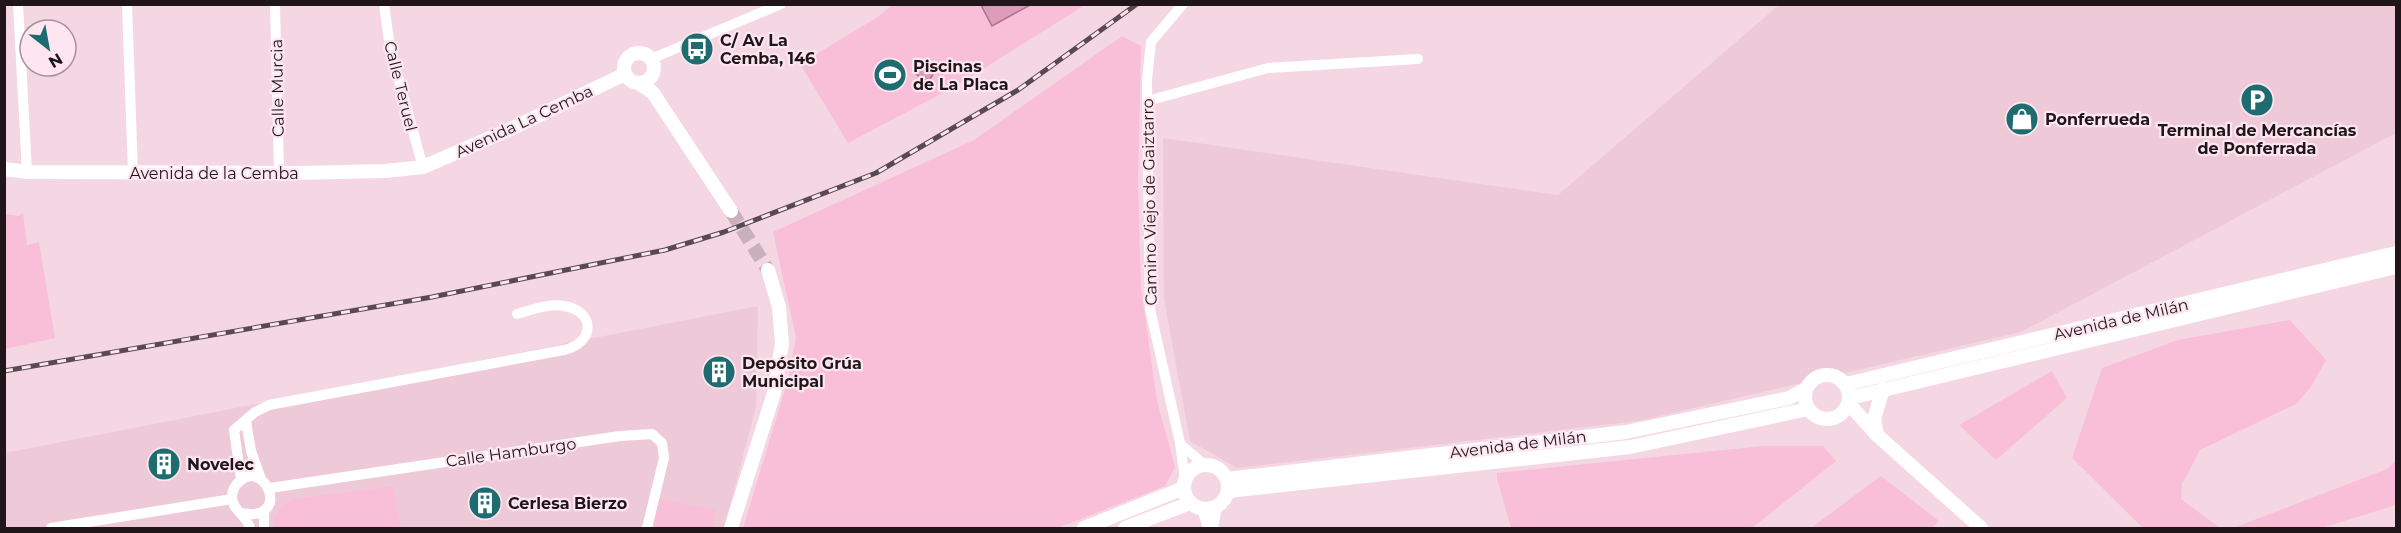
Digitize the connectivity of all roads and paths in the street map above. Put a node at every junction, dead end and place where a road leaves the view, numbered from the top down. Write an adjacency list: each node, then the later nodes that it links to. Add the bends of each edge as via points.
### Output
1 (18, 4): 16 (street)
2 (127, 4): 17 (street)
3 (275, 4): 18 (street, Calle Murcia)
4 (384, 4): 14 (street, Calle Teruel, via 390,48)
5 (781, 4): 7 (street)
6 (1183, 4): 13 (street, Camino Viejo de Gaiztarro, via 1151,42)
7 (651, 59): 9 (street, via 642,53 629,57); 10 (street)
8 (1418, 59): 13 (street, via 1268,68)
9 (625, 74): 11 (street); 14 (street, Avenida La Cemba)
10 (652, 74): 11 (street); 12 (street)
11 (639, 82): 12 (street)
12 (653, 93): 19 (street)
13 (1147, 100): 30 (street, Camino Viejo de Gaiztarro, via 1149,309)
14 (423, 167): 18 (street, Avenida de la Cemba)
15 (4, 169): 16 (street, Avenida de la Cemba)
16 (27, 172): 17 (street, Avenida de la Cemba)
17 (133, 172): 18 (street, Avenida de la Cemba)
18 (279, 172)
19 (731, 211)
20 (2397, 253): 26 (street, Avenida de Milán)
21 (2397, 267): 25 (street, Avenida de Milán)
22 (768, 270): 46 (street, via 779,307 782,344 774,393)
23 (517, 314): 28 (street, via 554,305 577,310 585,318 586,338 564,351 281,402 255,412)
24 (1806, 389): 26 (street, via 1816,377 1840,378); 27 (street); 35 (street, Avenida de Milán, via 1789,398 1626,432)
25 (1883, 389): 26 (street, Avenida de Milán); 29 (street)
26 (1846, 400): 27 (street, via 1827,419 1818,418); 29 (street)
27 (1808, 409): 35 (street, Avenida de Milán, via 1630,447)
28 (246, 421): 32 (street, via 234,430); 33 (street)
29 (1872, 430): 51 (street)
30 (1180, 443): 31 (street); 34 (street, Camino Viejo de Gaiztarro)
31 (1205, 465): 34 (street, via 1194,469); 35 (street, via 1216,468)
32 (241, 479): 33 (street); 37 (street, via 233,488)
33 (261, 479): 36 (street)
34 (1185, 483): 38 (street, via 1186,496); 47 (street)
35 (1227, 485): 39 (street, via 1224,500)
36 (270, 488): 40 (street, via 271,499); 45 (street, Calle Hamburgo, via 652,434 662,443 663,458)
37 (232, 499): 41 (street); 42 (street)
38 (1196, 506): 39 (street); 48 (street); 49 (street)
39 (1216, 507): 50 (street)
40 (264, 511): 41 (street, via 254,516); 44 (street)
41 (242, 513): 43 (street)
42 (51, 528)
43 (250, 528)
44 (264, 528)
45 (647, 528)
46 (731, 528)
47 (1084, 528)
48 (1125, 528)
49 (1208, 528)
50 (1213, 528)
51 (1981, 528)

